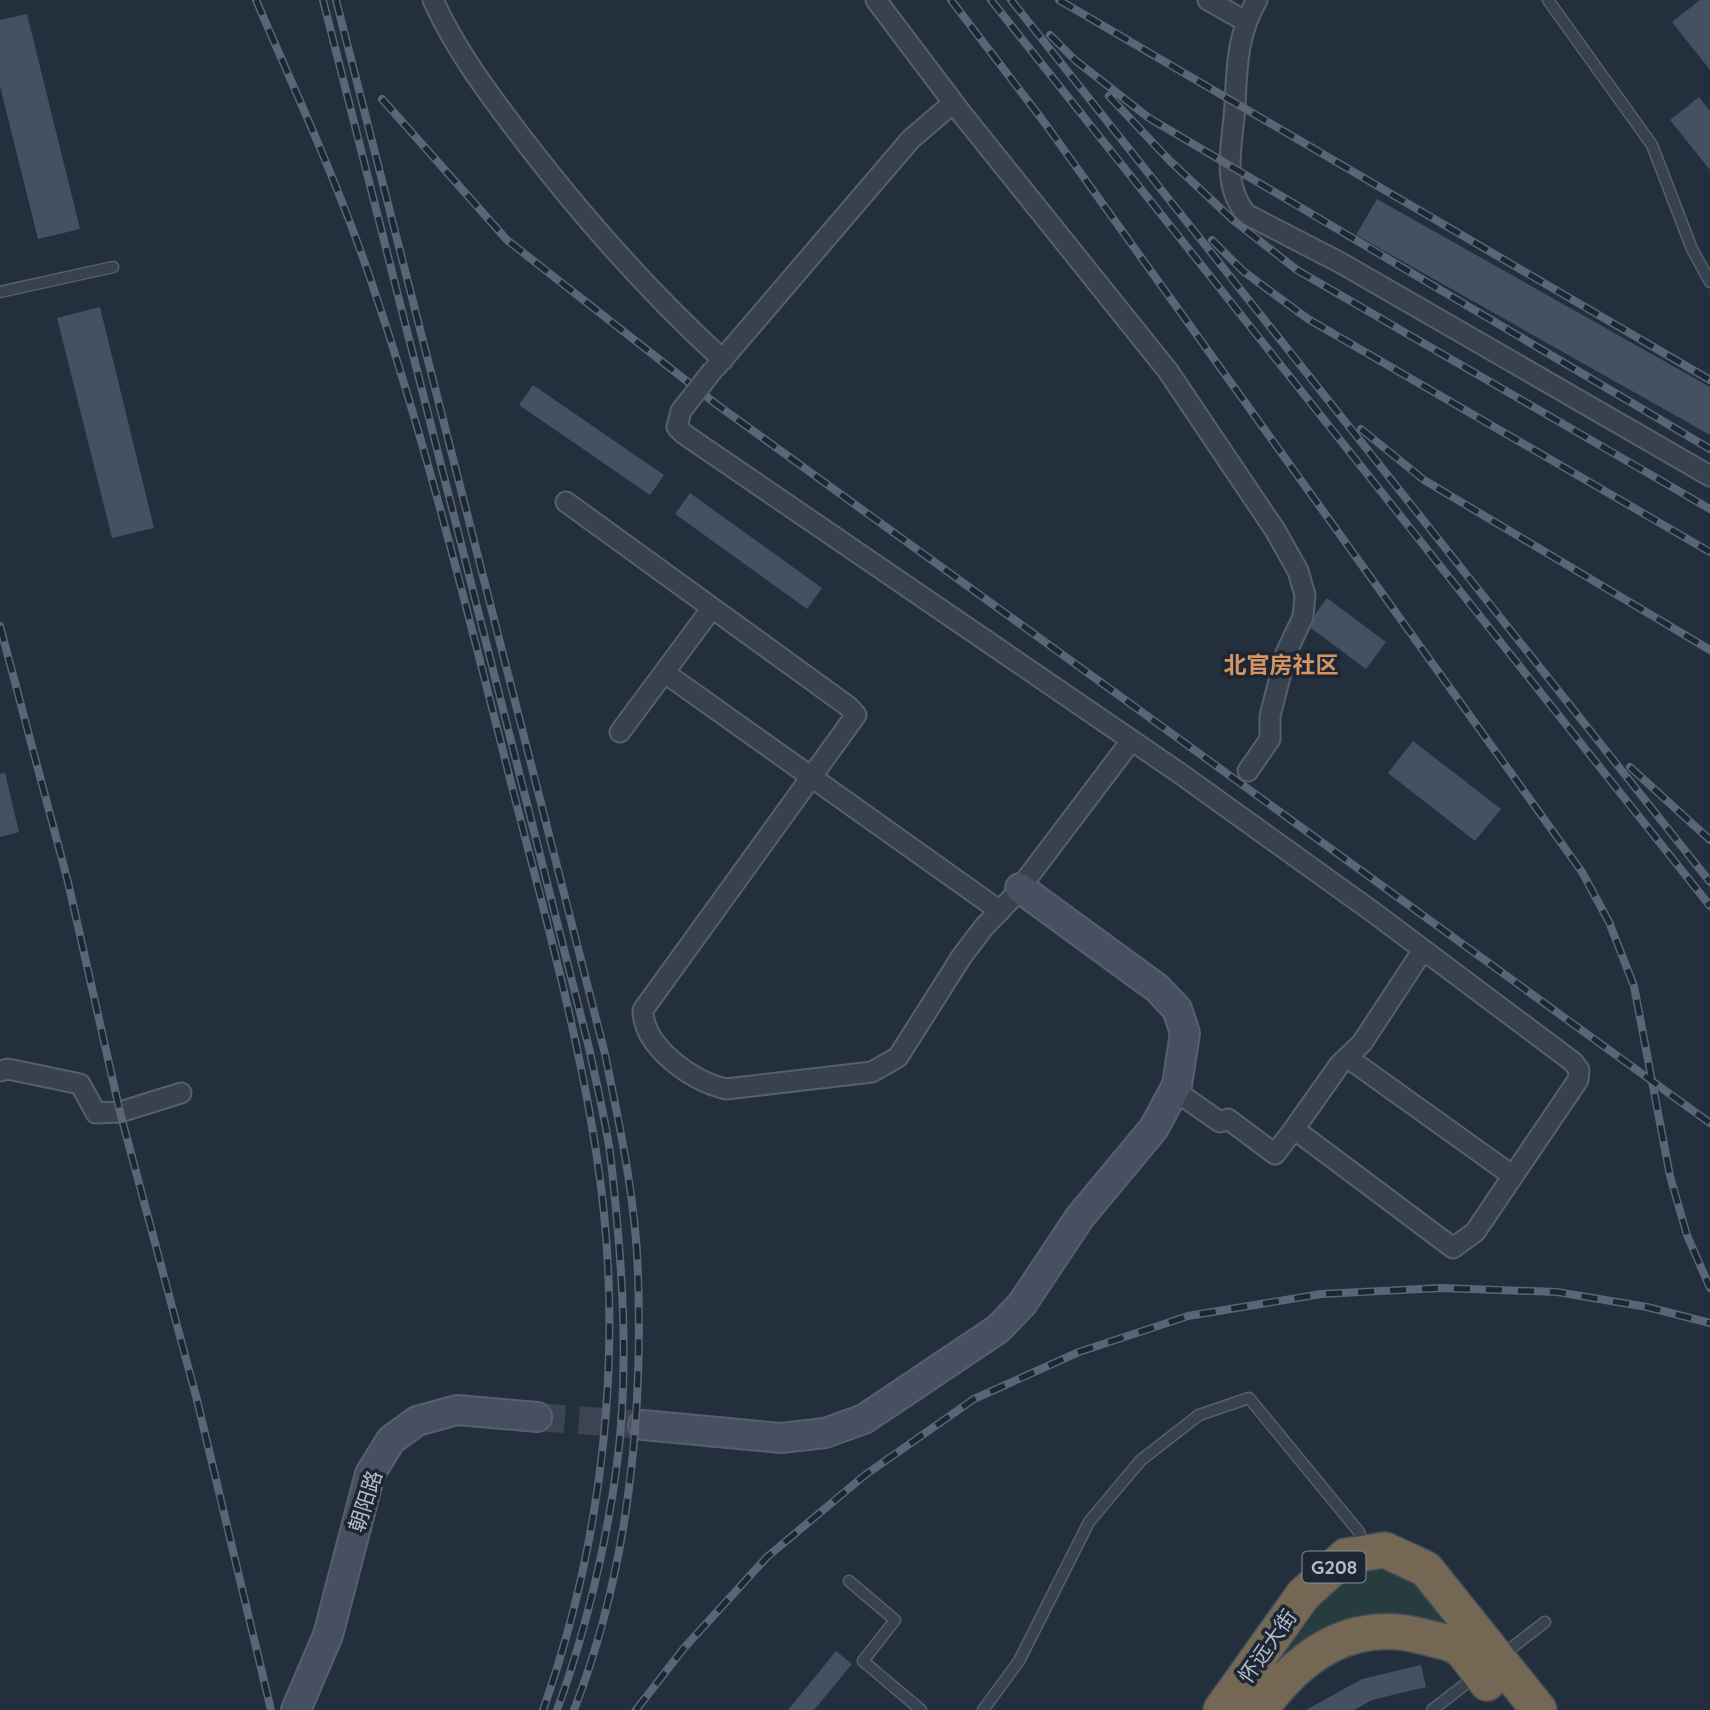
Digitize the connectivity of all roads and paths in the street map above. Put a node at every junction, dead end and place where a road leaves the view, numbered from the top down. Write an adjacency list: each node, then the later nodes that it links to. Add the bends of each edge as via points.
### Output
1 (433, 0): 11 (street, via 458,51 582,216)
2 (876, 0): 7 (street)
3 (1208, 0): 6 (street)
4 (1257, 0): 6 (street)
5 (1548, 0): 9 (lane, via 1652,145 1692,249)
6 (1245, 21): 12 (street, via 1234,69 1229,167 1237,203 1246,214 1341,263)
7 (953, 103): 11 (street, via 911,139); 18 (street, via 1168,371 1298,571 1305,595 1303,617 1286,653 1270,716 1270,739)
8 (113, 267): 10 (lane)
9 (1710, 282)
10 (0, 292)
11 (718, 365): 17 (street, bridge, via 681,411 677,427 684,434)
12 (1710, 476)
13 (566, 502): 14 (street)
14 (712, 608): 15 (street); 19 (street, via 856,715)
15 (665, 673): 16 (street); 19 (street)
16 (620, 732)
17 (1132, 741): 20 (street); 22 (street)
18 (1248, 771)
19 (812, 778): 21 (street); 21 (street, via 643,1010 643,1023 681,1069 705,1084 726,1089 872,1072 898,1057 962,956)
20 (1020, 888): 21 (street); 25 (street, via 1157,988 1177,1009 1185,1032)
21 (1000, 911)
22 (1423, 950): 23 (street); 28 (street, via 1579,1070 1578,1080)
23 (1348, 1058): 27 (street, via 1339,1064); 28 (street)
24 (0, 1071): 26 (street, via 80,1084 96,1113 120,1112)
25 (1174, 1090): 27 (street, via 1220,1122 1228,1119 1275,1154); 30 (street, via 1154,1128 1080,1217 1022,1304 998,1329 864,1419 825,1433 781,1438)
26 (181, 1093)
27 (1294, 1129): 28 (street, via 1453,1248 1475,1232)
28 (1513, 1176)
29 (537, 1417): 35 (street, 朝阳路, via 457,1410 417,1422 391,1440 370,1474 328,1635)
30 (643, 1425)
31 (1367, 1553): 34 (highway, 怀远大街 / G208, via 1385,1550 1426,1569); 37 (lane, via 1359,1532 1249,1398 1199,1415 1141,1460 1089,1522 1019,1661); 38 (highway, 怀远大街 / G208, via 1346,1556 1303,1595)
32 (849, 1581): 36 (lane, via 895,1620 863,1661)
33 (1545, 1622): 34 (lane)
34 (1478, 1653): 39 (highway, 怀远大街, via 1415,1635 1369,1632 1317,1650 1280,1683); 40 (lane); 41 (highway, G208); 42 (highway, G208)
35 (296, 1710)
36 (921, 1710)
37 (983, 1710)
38 (1221, 1710)
39 (1260, 1710)
40 (1432, 1710)
41 (1508, 1710)
42 (1539, 1710)

